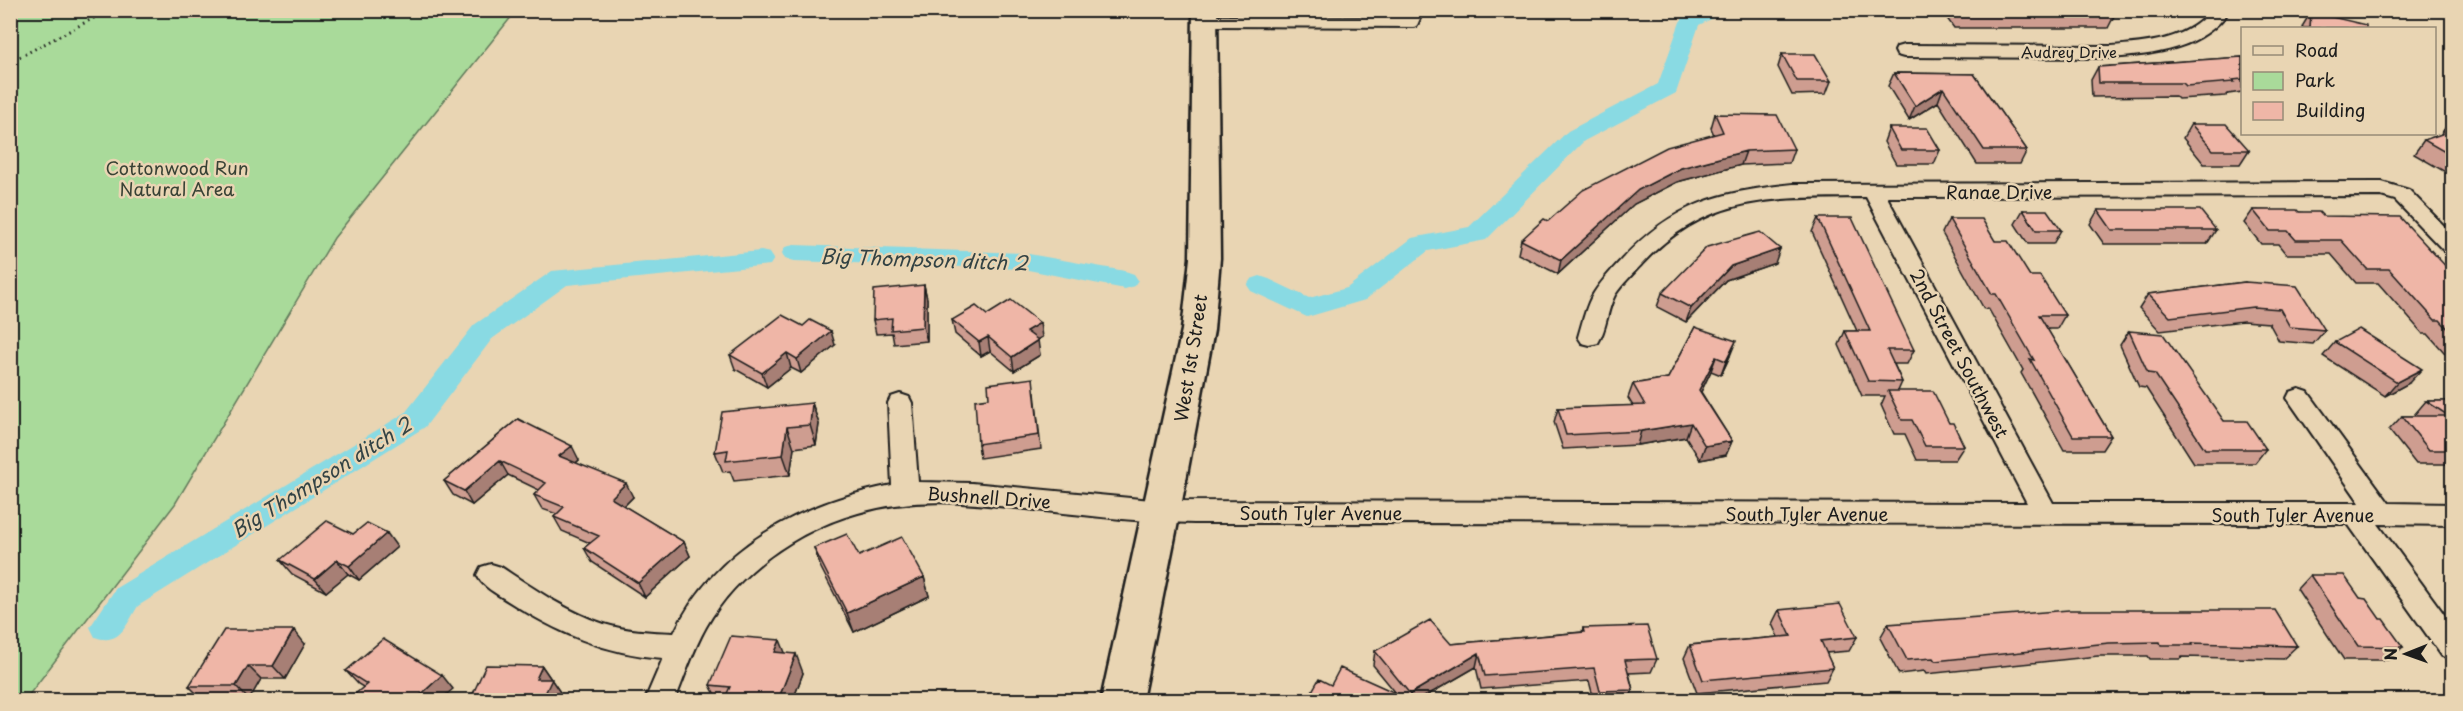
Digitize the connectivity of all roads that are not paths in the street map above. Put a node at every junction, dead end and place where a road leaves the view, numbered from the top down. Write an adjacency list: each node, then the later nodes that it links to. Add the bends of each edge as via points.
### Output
1 (1411, 10): 3 (lane, via 1416,15 1413,22)
2 (2221, 10): 4 (street, Audrey Drive, via 2207,28 2168,44 2138,50)
3 (1205, 16): 11 (main road, West 1st Street, via 1205,258 1198,330)
4 (1904, 51)
5 (1874, 192): 6 (street, Ranae Drive, via 2382,189 2402,195); 7 (street, Ranae Drive, via 1762,193 1699,208 1640,252 1603,296); 12 (street, 2nd Street Southwest)
6 (2452, 246)
7 (1590, 337)
8 (2299, 398): 13 (street)
9 (900, 403): 10 (street)
10 (906, 493): 11 (street, Bushnell Drive, via 959,492); 16 (street, Bushnell Drive, via 820,515 774,540 711,595)
11 (1162, 512): 12 (street, South Tyler Avenue); 19 (main road, West 1st Street)
12 (2046, 514): 13 (street, South Tyler Avenue)
13 (2368, 514): 14 (street, South Tyler Avenue); 17 (street)
14 (2452, 514)
15 (491, 575): 16 (street, via 552,614 597,635)
16 (683, 646): 18 (street, Bushnell Drive)
17 (2452, 647)
18 (660, 700)
19 (1121, 700)

